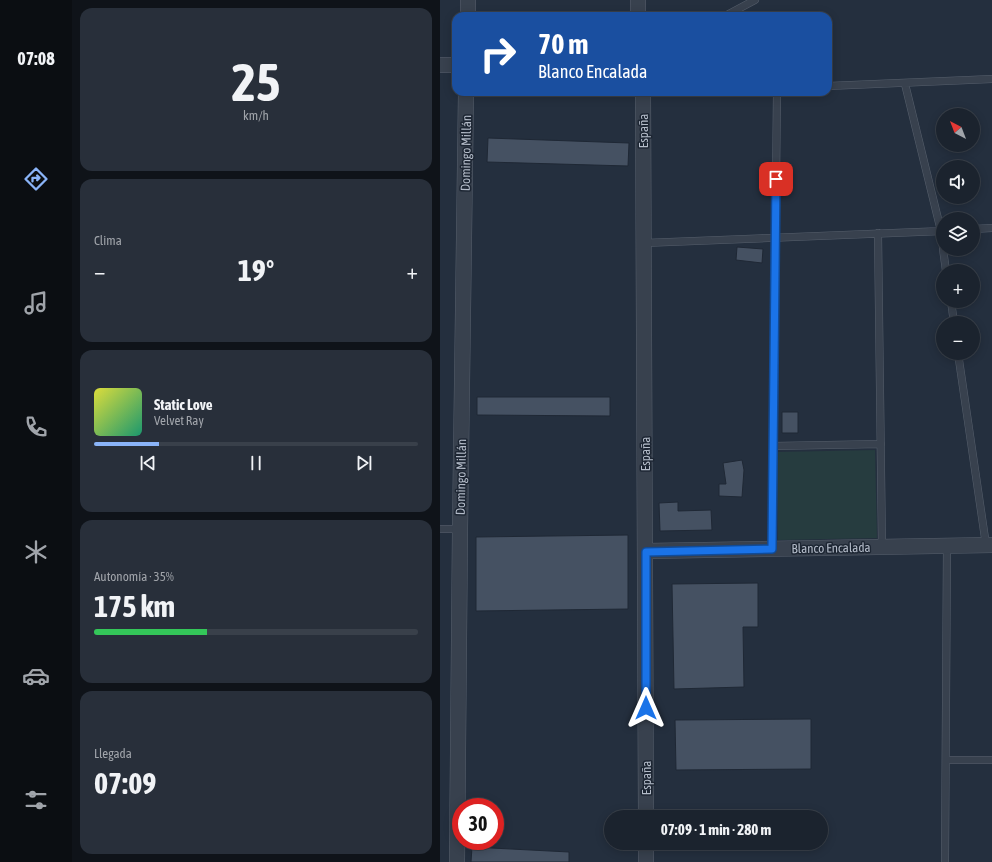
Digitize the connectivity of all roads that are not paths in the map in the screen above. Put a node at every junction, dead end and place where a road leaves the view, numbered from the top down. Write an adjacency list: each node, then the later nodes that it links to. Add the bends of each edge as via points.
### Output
1 (468, 0): 4 (street)
2 (638, 0): 5 (street)
3 (755, 0): 6 (lane)
4 (468, 12)
5 (638, 12)
6 (732, 12)
7 (440, 65): 8 (street)
8 (452, 65)
9 (992, 79): 10 (lane)
10 (905, 84): 11 (lane); 15 (lane)
11 (832, 86)
12 (466, 96): 26 (street, Domingo Millán)
13 (643, 96): 21 (street, España)
14 (777, 96): 20 (lane)
15 (937, 212)
16 (992, 228): 17 (lane)
17 (980, 229)
18 (936, 231): 19 (lane)
19 (878, 233): 20 (lane); 23 (lane)
20 (775, 237): 21 (lane); 24 (lane)
21 (644, 243): 31 (street, España)
22 (959, 360): 27 (lane)
23 (881, 444): 24 (lane); 29 (lane)
24 (773, 446): 30 (lane)
25 (440, 529): 26 (lane)
26 (460, 529): 36 (street, Domingo Millán)
27 (989, 545): 28 (street, Blanco Encalada)
28 (947, 546): 29 (street, Blanco Encalada); 32 (lane)
29 (882, 547): 30 (street, Blanco Encalada)
30 (772, 549): 31 (street, Blanco Encalada)
31 (646, 552): 34 (street, España)
32 (946, 760): 33 (lane); 38 (lane)
33 (992, 760)
34 (646, 810)
35 (646, 850): 37 (street)
36 (457, 862)
37 (646, 862)
38 (945, 862)

